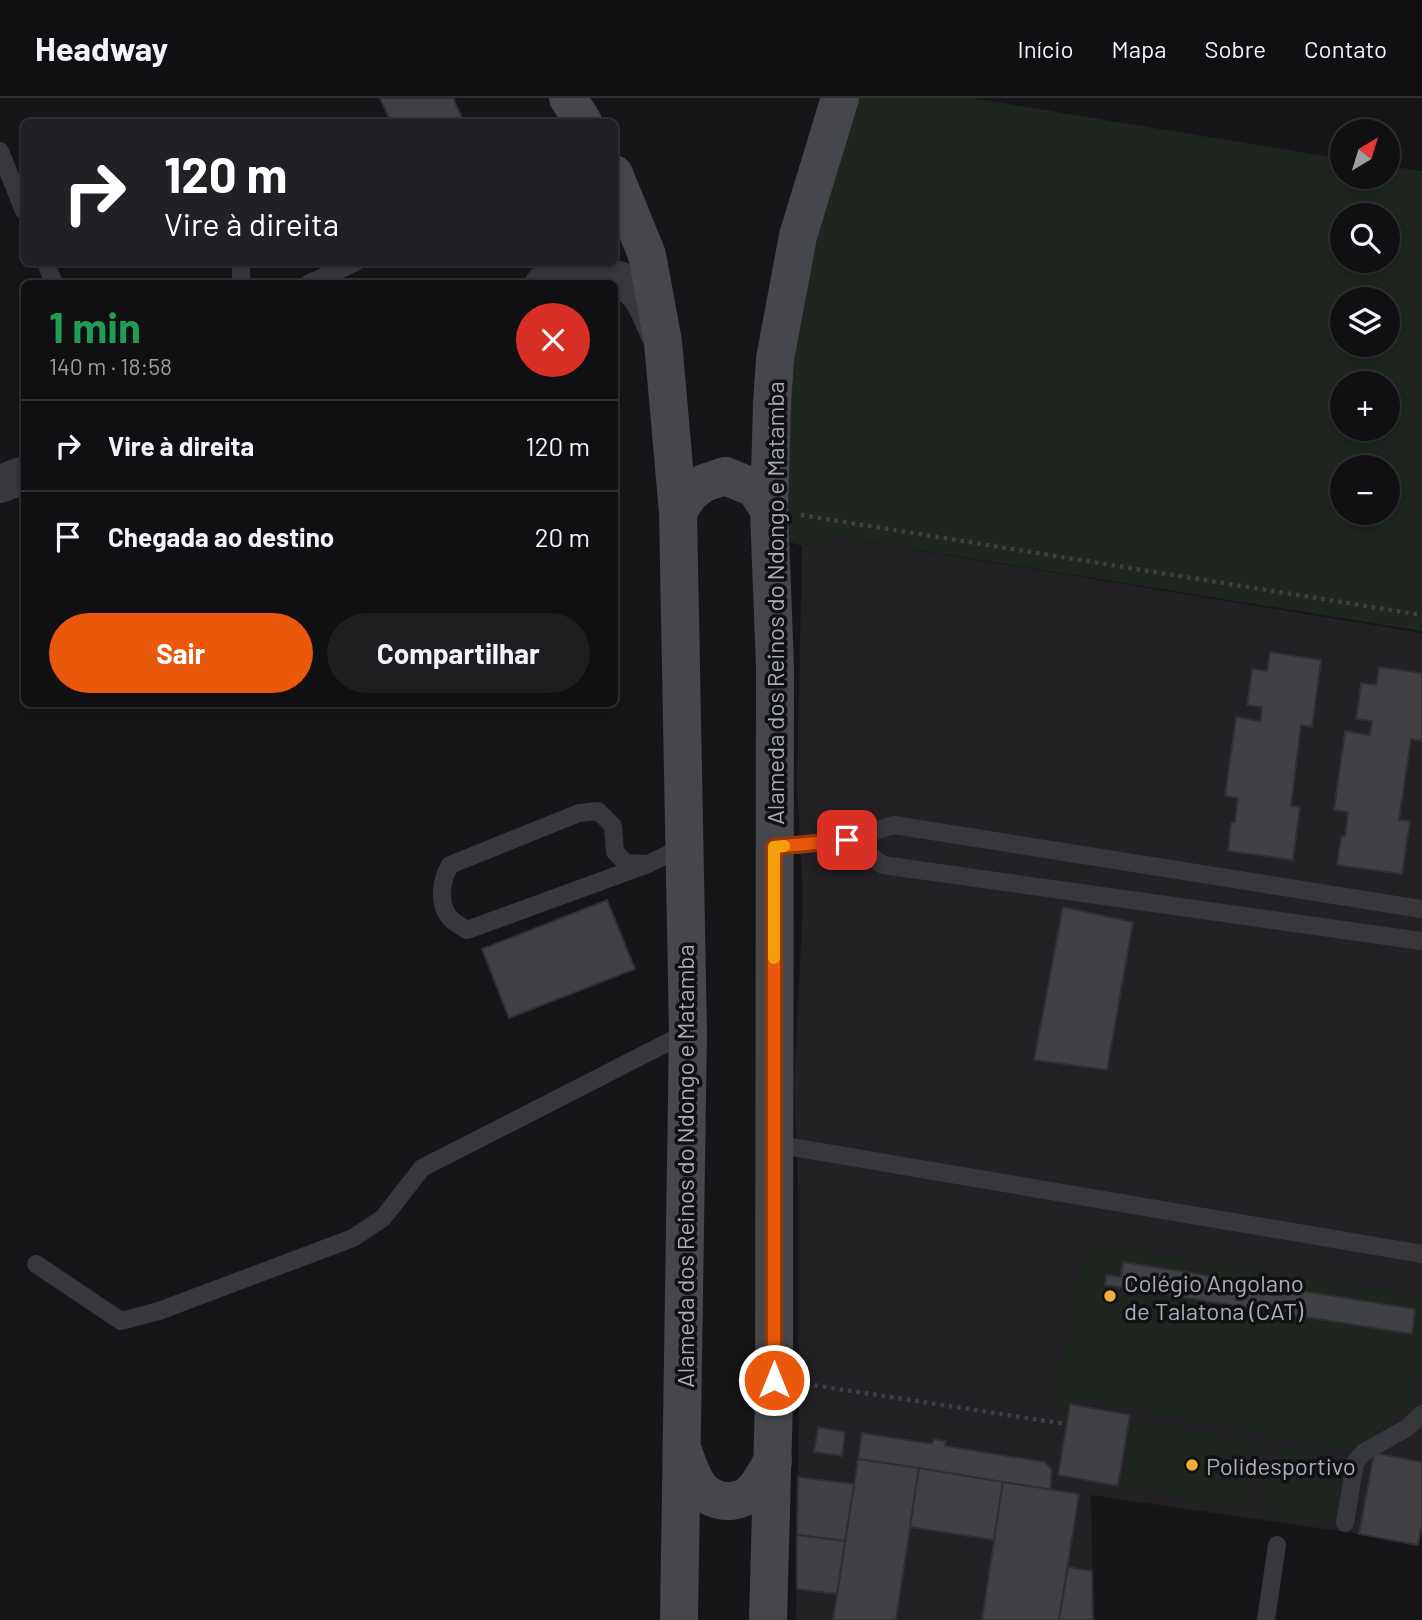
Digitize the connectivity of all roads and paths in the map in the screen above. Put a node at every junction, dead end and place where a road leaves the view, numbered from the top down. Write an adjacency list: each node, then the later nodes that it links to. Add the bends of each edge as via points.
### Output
1 (568, 98): 3 (main road)
2 (840, 98): 17 (main road, Alameda dos Reinos do Ndongo e Matamba, via 798,236 775,359)
3 (581, 119)
4 (0, 151): 6 (lane)
5 (618, 193): 14 (main road, Alameda dos Reinos do Ndongo e Matamba, via 647,255)
6 (21, 204)
7 (347, 266): 9 (lane)
8 (571, 266): 10 (street)
9 (317, 280)
10 (538, 280)
11 (566, 280): 12 (street)
12 (616, 280)
13 (618, 281): 14 (street, via 632,286 645,301)
14 (663, 342): 18 (main road, Alameda dos Reinos do Ndongo e Matamba)
15 (21, 476): 16 (street)
16 (0, 484)
17 (769, 510): 18 (main road, via 755,488 725,476 704,482); 19 (path); 22 (main road, Alameda dos Reinos do Ndongo e Matamba, via 775,667)
18 (678, 512): 21 (main road, Alameda dos Reinos do Ndongo e Matamba)
19 (1422, 615)
20 (847, 840): 22 (lane); 24 (lane, via 894,825); 25 (lane, via 883,865)
21 (683, 846): 23 (lane); 26 (main road, Alameda dos Reinos do Ndongo e Matamba)
22 (774, 847): 27 (main road, Alameda dos Reinos do Ndongo e Matamba)
23 (648, 864): 23 (lane, via 467,930 451,920 443,904 442,878 450,865 579,813 598,811 613,826 615,852 626,863)
24 (1422, 909)
25 (1422, 941)
26 (688, 1032): 29 (lane, via 422,1168 383,1218 353,1238 159,1311 121,1321); 33 (main road, Alameda dos Reinos do Ndongo e Matamba)
27 (774, 1144): 28 (lane); 30 (main road, Alameda dos Reinos do Ndongo e Matamba)
28 (1422, 1254)
29 (36, 1264)
30 (774, 1380): 32 (path); 34 (main road, Alameda dos Reinos do Ndongo e Matamba)
31 (1422, 1414): 35 (lane, via 1364,1452 1356,1463)
32 (1066, 1424)
33 (682, 1449): 34 (main road, via 695,1482 711,1499 724,1501 751,1494); 37 (main road, Alameda dos Reinos do Ndongo e Matamba)
34 (773, 1461): 38 (main road, Alameda dos Reinos do Ndongo e Matamba)
35 (1345, 1523)
36 (1277, 1545): 39 (lane)
37 (679, 1620)
38 (768, 1620)
39 (1266, 1620)

